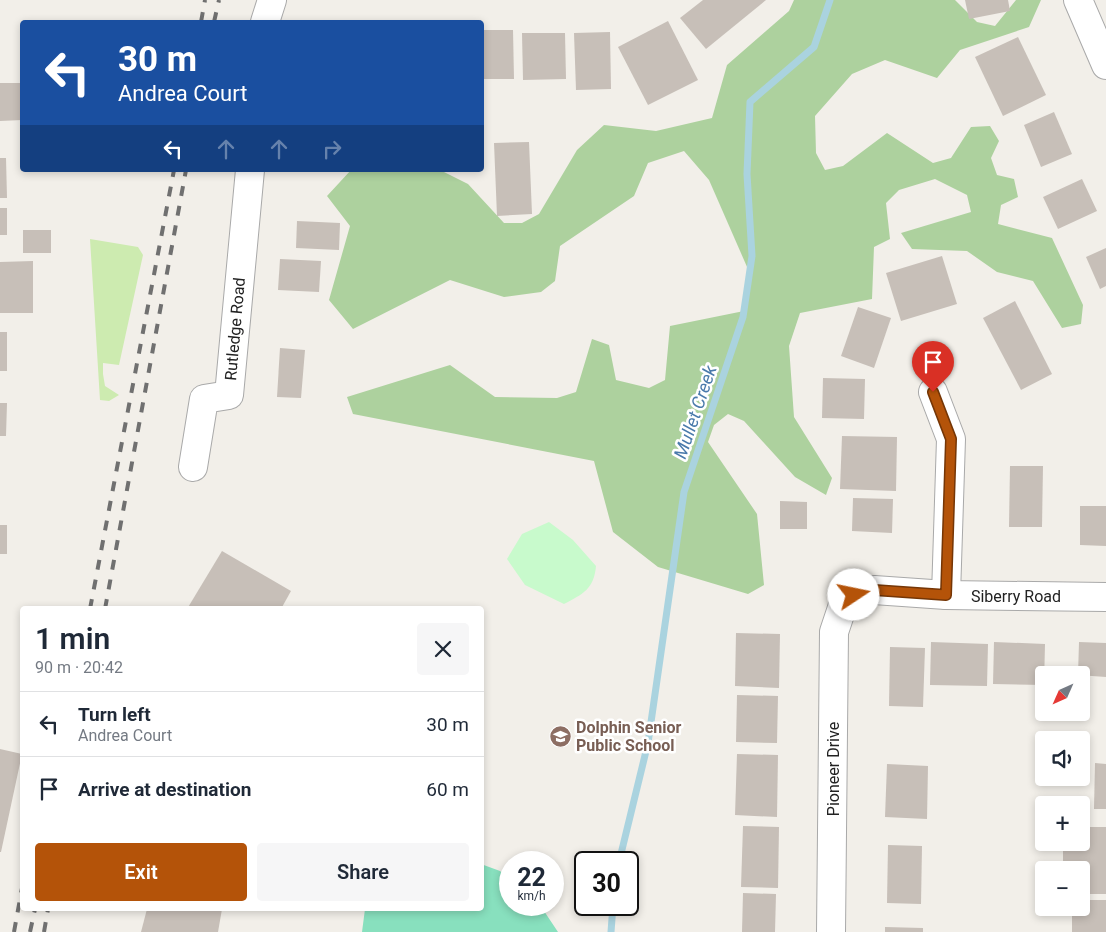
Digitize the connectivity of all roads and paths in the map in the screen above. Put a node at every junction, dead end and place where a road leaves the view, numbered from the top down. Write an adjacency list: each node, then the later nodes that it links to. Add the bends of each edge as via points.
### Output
1 (272, 0): 3 (street)
2 (1078, 0): 4 (street)
3 (266, 20)
4 (1106, 65)
5 (250, 172): 7 (street, Rutledge Road, via 229,395 204,399)
6 (933, 392): 8 (street, via 951,439)
7 (193, 467)
8 (946, 595): 9 (street, Siberry Road); 10 (street, Siberry Road, via 874,590 854,595)
9 (1106, 597)
10 (842, 608): 11 (street, Pioneer Drive, via 834,632)
11 (831, 932)

